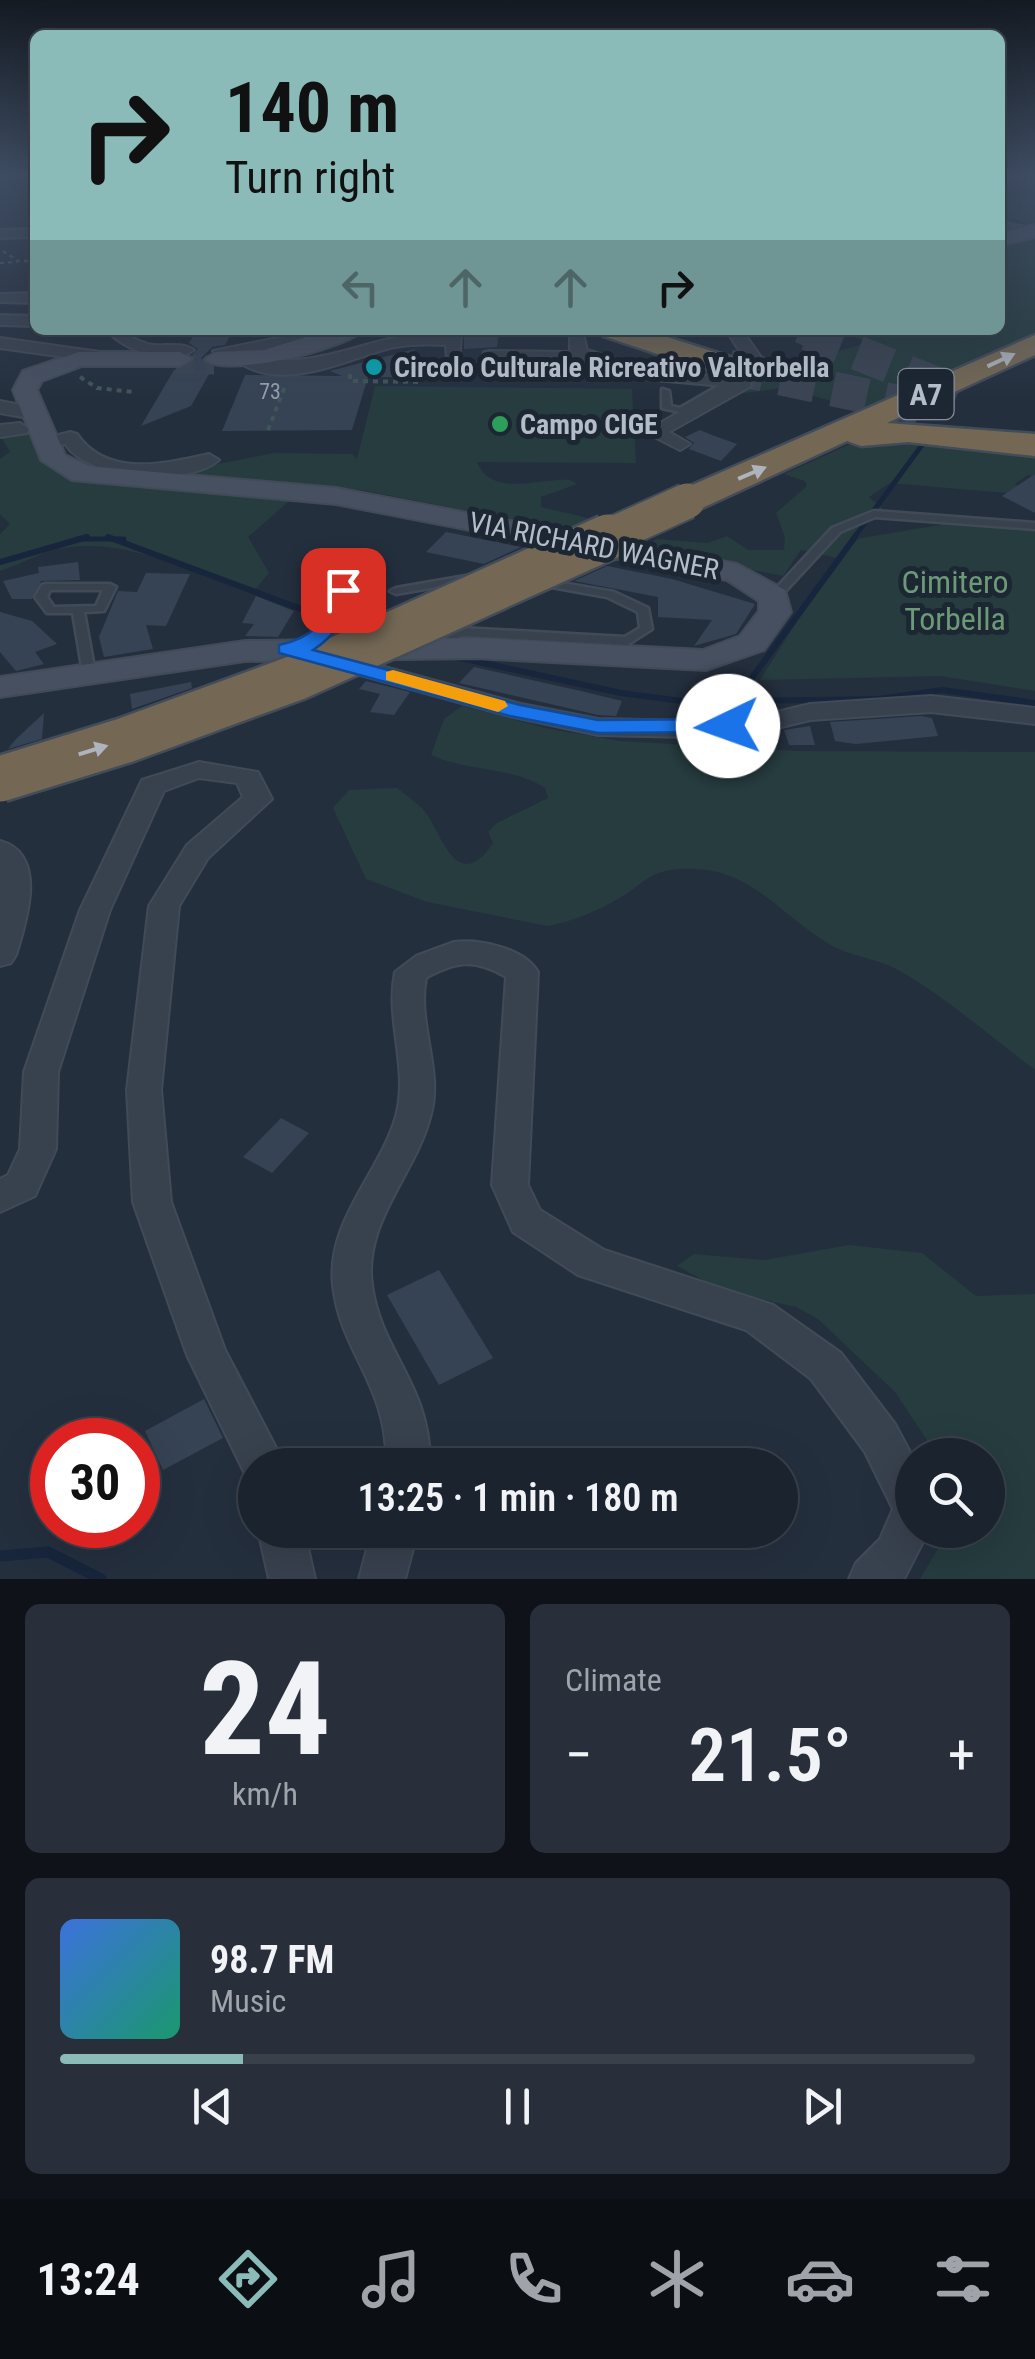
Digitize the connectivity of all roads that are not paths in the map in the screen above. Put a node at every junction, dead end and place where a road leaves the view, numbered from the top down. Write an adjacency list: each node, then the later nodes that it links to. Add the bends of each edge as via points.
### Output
1 (3, 298): 2 (street)
2 (30, 298)
3 (0, 320): 4 (street)
4 (30, 321)
5 (335, 335): 9 (street)
6 (576, 335): 13 (street, via 576,349)
7 (629, 335): 18 (highway)
8 (735, 335): 18 (street)
9 (312, 342): 15 (street, via 301,338); 16 (street)
10 (9, 344): 11 (street); 17 (street, via 36,352)
11 (107, 344): 14 (street); 17 (street)
12 (1035, 344): 25 (highway, A7, one-way to 12)
13 (587, 357): 16 (street, via 490,356 488,368 406,340 327,366); 18 (street, via 644,374)
14 (178, 360)
15 (217, 360): 16 (street)
16 (245, 360)
17 (52, 366): 22 (street, via 26,384)
18 (739, 372): 19 (lane, via 681,410 667,408); 24 (street, via 761,372 654,432)
19 (664, 391)
20 (0, 407): 22 (street)
21 (924, 408): 23 (highway)
22 (37, 429): 27 (street, via 84,458 115,467); 32 (street, VIA RICHARD WAGNER, via 58,464 91,476 336,496 737,573)
23 (1035, 432)
24 (680, 444)
25 (817, 445): 26 (highway, via 908,432); 39 (highway, A7, one-way to 25, bridge, via 298,677)
26 (1035, 445)
27 (209, 460)
28 (1035, 526): 32 (lane, via 874,514 836,530)
29 (338, 560): 34 (lane, via 339,611)
30 (438, 586): 31 (lane); 35 (lane, via 464,612); 35 (lane, via 488,576 584,588 638,605 648,624 627,641)
31 (396, 592)
32 (774, 597): 35 (street, via 775,612 752,643 706,660)
33 (78, 610): 33 (lane, via 100,609 110,587 46,588 41,597 51,610); 36 (lane)
34 (305, 642): 35 (street); 36 (street); 38 (street, via 518,711 598,727 690,729 931,704)
35 (449, 642)
36 (89, 673): 37 (street)
37 (0, 687)
38 (1035, 716)
39 (0, 779)
40 (0, 850): 41 (street, via 17,880 17,904)
41 (0, 954)
42 (0, 1196): 43 (street, via 22,1184 38,1149 41,1072 95,910 152,786 194,768 248,778 258,799 197,852 164,906 144,1090 152,1202 207,1355)
43 (255, 1448)
44 (408, 1448): 45 (street, via 408,1428 352,1288 351,1252 410,1126 419,1092 403,999 411,972 448,951 488,952 522,972 510,1185 526,1221 592,1263 758,1316 826,1366)
45 (895, 1467)
46 (285, 1548): 49 (street)
47 (391, 1548): 50 (street)
48 (899, 1548): 51 (street)
49 (292, 1579)
50 (382, 1579)
51 (872, 1579)

